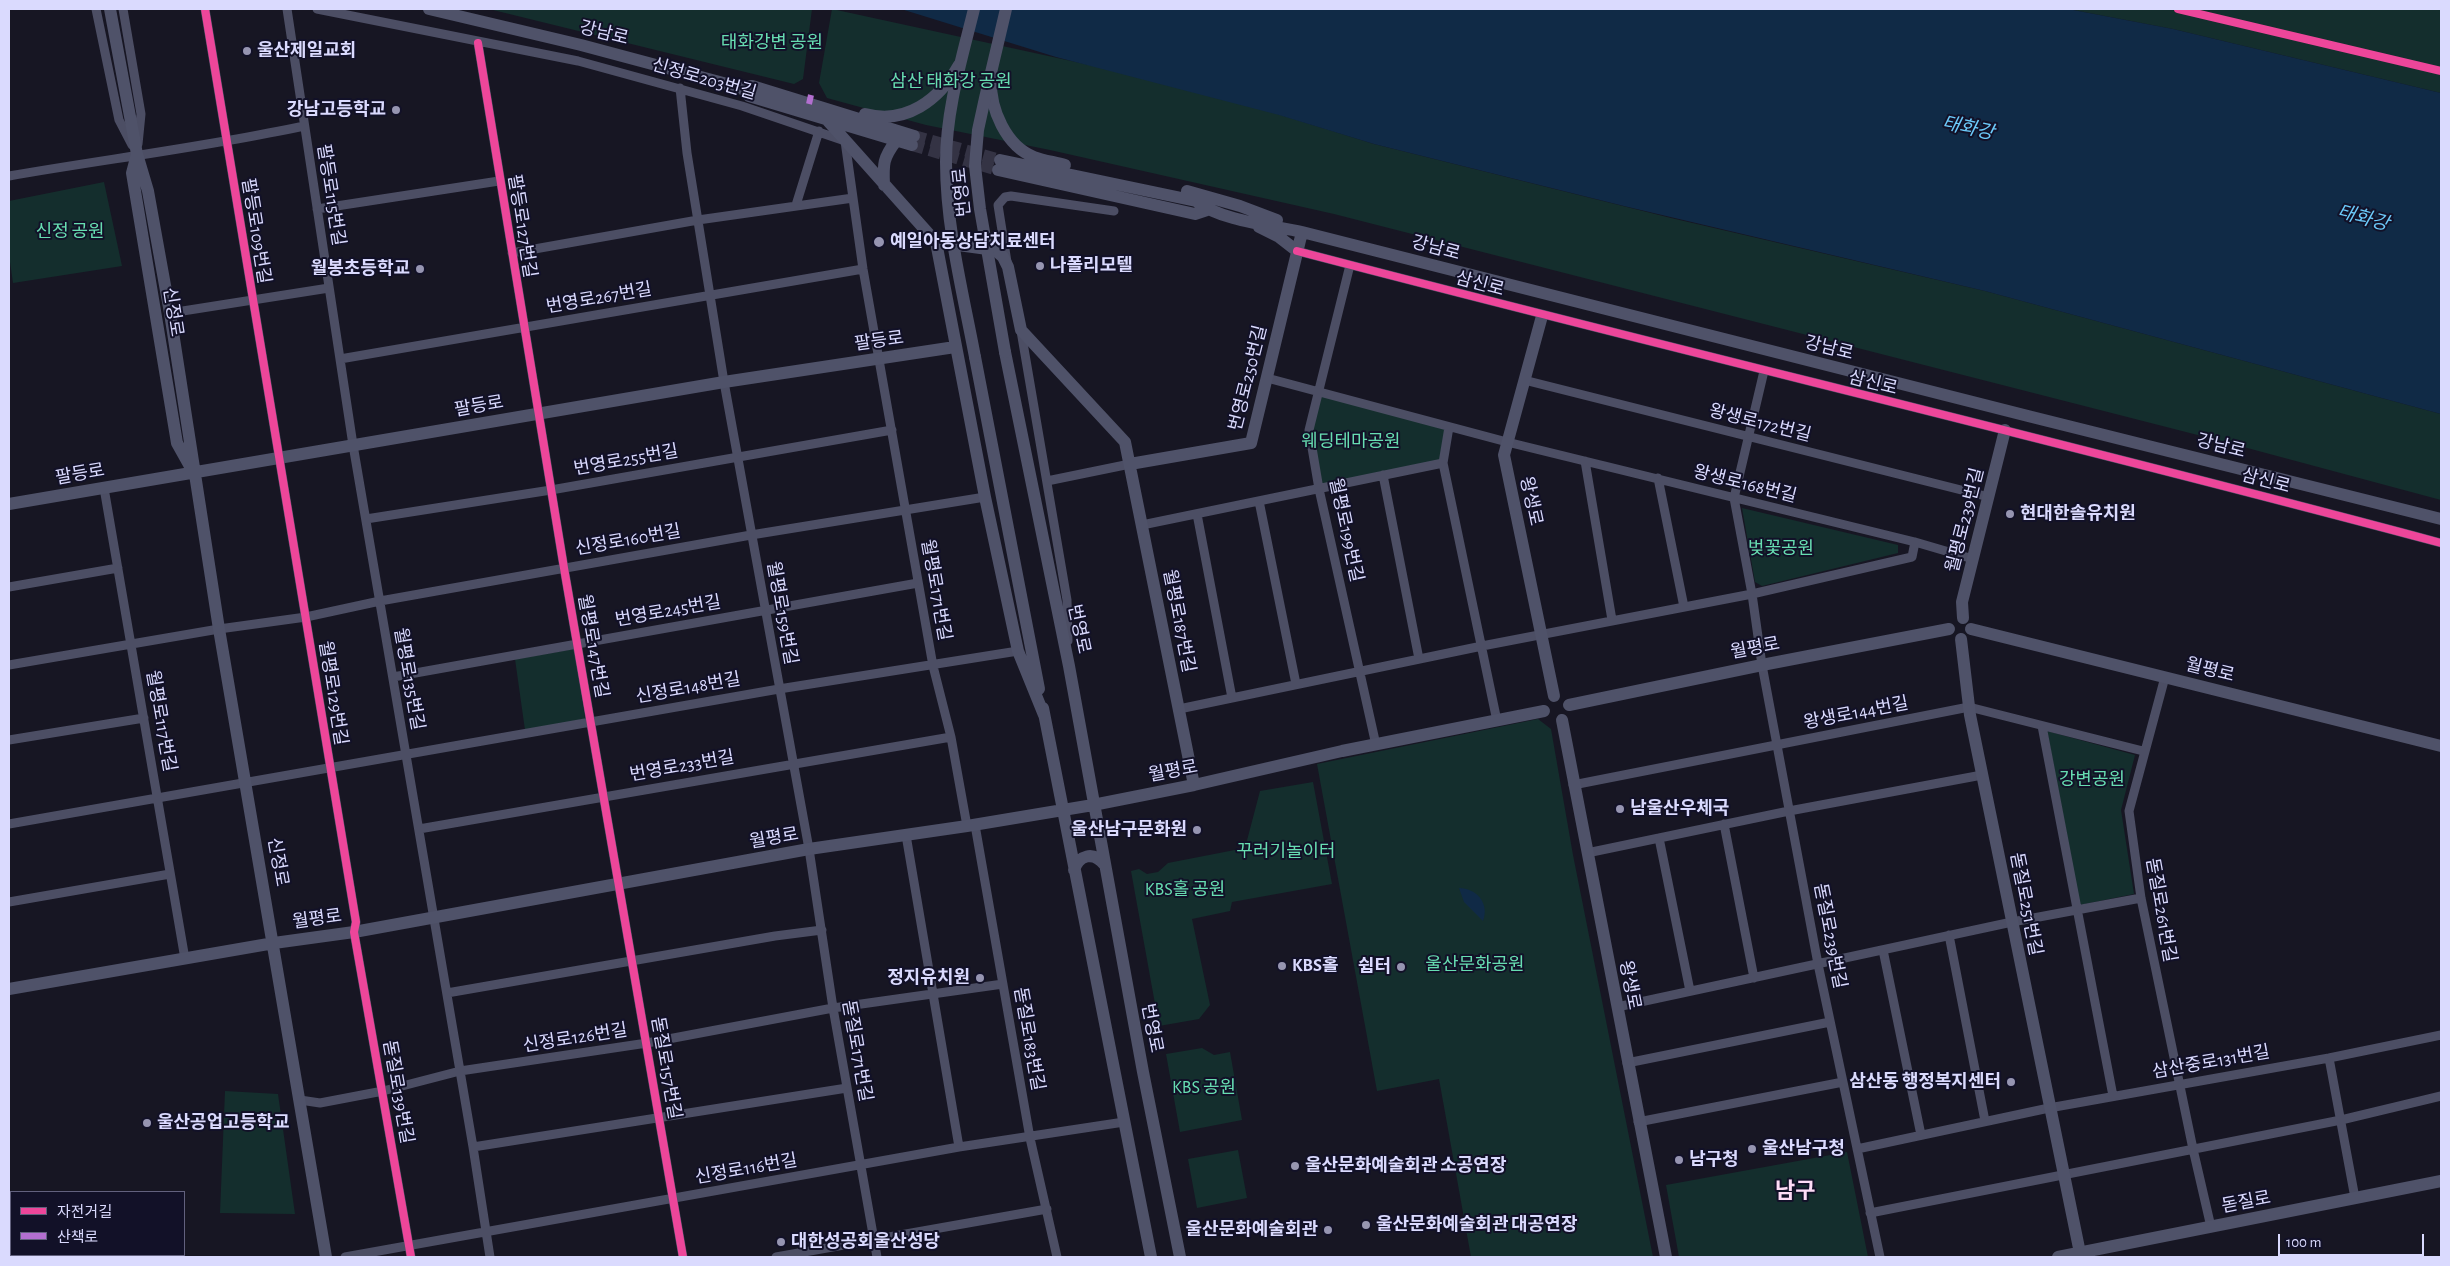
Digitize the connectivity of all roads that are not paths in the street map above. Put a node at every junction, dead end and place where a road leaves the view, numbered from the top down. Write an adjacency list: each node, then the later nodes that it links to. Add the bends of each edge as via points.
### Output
1 (96, 9): 22 (street, via 119,120)
2 (110, 9): 22 (main road, 신정로)
3 (122, 9): 22 (street, via 141,114)
4 (205, 9): 21 (street, 팔등로109번길)
5 (287, 9): 17 (street, 팔등로115번길)
6 (317, 9): 10 (street, 신정로203번길)
7 (429, 9): 14 (main road, 강남로)
8 (974, 9): 11 (main road, 번영로, bridge)
9 (1006, 9): 12 (main road, 번영로, bridge)
10 (478, 43): 13 (street, 신정로203번길, via 578,62); 25 (street, 팔등로127번길)
11 (961, 61): 15 (main road, via 947,83 928,102 906,115 874,116 833,104); 128 (main road, 번영로, bridge, via 947,142 946,182 955,251)
12 (991, 69): 35 (main road, bridge, via 992,96 1002,126 1020,149 1035,158 1202,195 1248,209); 116 (main road, 번영로, bridge, via 978,130 975,166 980,209 1005,352)
13 (680, 88): 18 (street, 신정로203번길); 34 (street, 월평로159번길)
14 (742, 88): 15 (main road, 강남로, via 752,86); 16 (main road, 강남로, via 749,96)
15 (813, 102): 16 (main road); 20 (main road, 강남로, via 913,141)
16 (828, 122): 19 (main road); 20 (main road, 강남로)
17 (304, 126): 21 (street); 29 (street, 팔등로115번길)
18 (819, 132): 19 (street, 신정로203번길); 28 (street)
19 (845, 141): 26 (main road); 27 (street, 월평로171번길)
20 (896, 141): 26 (main road, via 883,163)
21 (226, 143): 22 (street); 44 (street, 팔등로109번길)
22 (137, 154): 24 (street); 31 (main road, 신정로); 32 (main road, 신정로, via 132,173)
23 (999, 165): 33 (main road, 강남로, via 1195,214 1207,210)
24 (9, 176)
25 (500, 181): 29 (street); 38 (street, 팔등로127번길)
26 (884, 185): 36 (main road)
27 (853, 198): 28 (street); 41 (street, 월평로171번길)
28 (796, 205): 34 (street)
29 (316, 209): 42 (street, 팔등로115번길)
30 (1114, 212): 40 (street, via 1005,197 998,206)
31 (153, 217): 32 (main road, via 142,193 138,201); 45 (main road, 신정로)
32 (139, 218): 58 (main road, 신정로)
33 (1236, 218): 35 (main road, 강남로); 37 (main road, via 1263,229)
34 (698, 220): 38 (street); 43 (street, 월평로159번길)
35 (1302, 232): 37 (main road, 번영로250번길); 86 (main road, 강남로)
36 (936, 242): 40 (main road, via 995,250); 49 (main road)
37 (1297, 250): 39 (street, 삼신로); 53 (main road, 번영로250번길)
38 (512, 254): 47 (street, 팔등로127번길)
39 (1350, 264): 46 (street, 삼신로); 56 (street, 월평로199번길)
40 (1008, 268): 48 (main road)
41 (863, 269): 43 (street, 번영로267번길); 50 (street, 월평로171번길)
42 (329, 288): 44 (street, 팔등로109번길); 51 (street, 팔등로115번길)
43 (710, 295): 47 (street, 번영로267번길); 55 (street, 월평로159번길)
44 (252, 300): 45 (street, 신정로); 67 (street, 팔등로109번길)
45 (170, 312): 57 (main road, 신정로)
46 (1542, 316): 52 (street, 삼신로); 54 (main road, 왕생로)
47 (524, 327): 51 (street, 번영로267번길); 59 (street, 팔등로127번길)
48 (1020, 330): 70 (main road, via 1125,442); 74 (street)
49 (956, 347): 50 (main road, 팔등로); 78 (main road)
50 (879, 358): 55 (main road, 팔등로); 61 (street, 월평로171번길)
51 (340, 359): 65 (street, 팔등로115번길)
52 (1764, 372): 62 (street, 삼신로); 63 (street)
53 (1267, 378): 56 (street, 왕생로168번길); 70 (main road, 번영로250번길, via 1251,443)
54 (1524, 380): 63 (street, 왕생로172번길); 64 (main road, 왕생로)
55 (724, 382): 59 (main road, 팔등로); 66 (street, 월평로159번길)
56 (1318, 392): 60 (street, 왕생로168번길); 76 (street, 월평로199번길, via 1309,430)
57 (185, 404): 58 (main road, via 186,424 182,431 176,425); 71 (main road, 신정로)
58 (170, 406): 71 (main road, 신정로, via 176,443)
59 (538, 413): 65 (main road, 팔등로); 77 (street, 월평로147번길)
60 (1449, 427): 64 (street, 왕생로168번길); 69 (street)
61 (892, 430): 66 (street, 번영로255번길); 83 (street, 월평로171번길)
62 (2006, 430): 79 (main road, 월평로239번길); 90 (street, 삼신로)
63 (1749, 437): 79 (street, 왕생로172번길); 80 (street)
64 (1507, 442): 68 (street, 왕생로168번길); 106 (main road, 왕생로, via 1504,455)
65 (353, 445): 67 (main road, 팔등로); 85 (street, 월평로135번길)
66 (737, 457): 77 (street, 번영로255번길); 88 (street, 월평로159번길)
67 (279, 459): 71 (main road, 팔등로); 100 (street, 월평로129번길)
68 (1584, 461): 73 (street, 왕생로168번길); 102 (street)
69 (1443, 463): 72 (street); 110 (street)
70 (1130, 464): 74 (street, 번영로250번길); 87 (main road, 월평로187번길)
71 (194, 472): 75 (main road, 팔등로); 103 (main road, 신정로)
72 (1383, 475): 76 (street); 112 (street)
73 (1658, 478): 80 (street, 왕생로168번길); 98 (street)
74 (1047, 482): 116 (street, via 1067,600)
75 (104, 488): 82 (main road, 팔등로); 92 (street, 월평로117번길)
76 (1319, 488): 81 (street); 117 (street, 월평로199번길)
77 (551, 490): 85 (street, 번영로255번길); 93 (street, 월평로147번길)
78 (985, 497): 83 (street, 신정로160번길); 111 (main road)
79 (1988, 497): 91 (main road, 월평로239번길)
80 (1734, 498): 89 (street, 왕생로168번길); 96 (street, 돋질로239번길)
81 (1259, 501): 84 (street); 120 (street)
82 (9, 504)
83 (906, 509): 88 (street, 신정로160번길); 94 (street, 월평로171번길)
84 (1197, 514): 87 (street); 123 (street)
85 (366, 519): 97 (street, 월평로135번길)
86 (2441, 519)
87 (1142, 525): 126 (main road, 월평로187번길)
88 (751, 535): 93 (street, 신정로160번길); 99 (street, 월평로159번길)
89 (1915, 542): 91 (street, 왕생로168번길); 96 (street, via 1912,557)
90 (2441, 543)
91 (1973, 559): 101 (main road, 월평로239번길, via 1962,602)
92 (118, 568): 95 (street); 108 (street, 월평로117번길)
93 (564, 568): 97 (street, 신정로160번길); 109 (street, 월평로147번길)
94 (918, 583): 99 (street, 번영로245번길); 115 (street, 월평로171번길)
95 (9, 587)
96 (1752, 594): 98 (street); 114 (street, 돋질로239번길)
97 (380, 601): 100 (street, 신정로160번길); 118 (street, 월평로135번길)
98 (1684, 607): 102 (street)
99 (765, 611): 109 (street, 번영로245번길); 121 (street, 월평로159번길)
100 (306, 617): 103 (street, 신정로160번길); 142 (street, 월평로129번길)
101 (1963, 618): 104 (main road, via 1952,621); 105 (main road)
102 (1612, 620): 106 (street)
103 (219, 629): 108 (street, 신정로160번길); 144 (main road, 신정로)
104 (1949, 629): 107 (main road, via 1954,638); 114 (main road, 월평로)
105 (1971, 629): 107 (main road, via 1968,636); 119 (main road, 월평로)
106 (1542, 634): 110 (street); 122 (main road, 왕생로)
107 (1961, 639): 125 (main road, 돋질로251번길)
108 (131, 644): 113 (street, 신정로160번길); 129 (street, 월평로117번길)
109 (577, 644): 118 (street, 번영로245번길); 132 (street, 월평로147번길)
110 (1482, 646): 112 (street); 131 (street)
111 (1018, 651): 115 (street, 신정로148번길); 128 (main road)
112 (1419, 659): 117 (street)
113 (9, 665)
114 (1762, 665): 124 (main road, 월평로); 137 (street, 돋질로239번길)
115 (933, 666): 121 (street, 신정로148번길); 134 (street, 월평로171번길)
116 (1069, 666): 149 (main road, 번영로)
117 (1360, 671): 120 (street); 136 (street, 월평로199번길)
118 (393, 677): 140 (street, 월평로135번길)
119 (2165, 677): 138 (main road, 월평로); 139 (street, 돋질로261번길)
120 (1296, 684): 123 (street)
121 (779, 689): 132 (street, 신정로148번길); 141 (street, 월평로159번길)
122 (1554, 696): 124 (main road, via 1564,698); 127 (main road, via 1545,703)
123 (1232, 698): 126 (street)
124 (1569, 705): 130 (main road, via 1568,714)
125 (1968, 708): 133 (street, 왕생로144번길); 137 (street, 왕생로144번길); 143 (main road, 돋질로251번길)
126 (1179, 709): 145 (main road, 월평로187번길)
127 (1544, 712): 130 (main road, via 1552,720); 131 (main road, 월평로)
128 (1044, 715): 150 (main road, 번영로)
129 (144, 718): 135 (street); 148 (street, 월평로117번길)
130 (1562, 720): 146 (main road, 왕생로)
131 (1497, 721): 136 (main road, 월평로)
132 (591, 722): 140 (street, 신정로148번길); 147 (street, 월평로147번길)
133 (2042, 726): 139 (street, 왕생로144번길); 166 (street)
134 (951, 737): 141 (street, 번영로233번길); 154 (street, 월평로171번길)
135 (9, 740)
136 (1376, 745): 145 (main road, 월평로)
137 (1777, 746): 146 (street, 왕생로144번길); 151 (street, 돋질로239번길)
138 (2441, 746)
139 (2143, 751): 164 (street, 돋질로261번길, via 2129,811)
140 (406, 754): 142 (street, 신정로148번길); 155 (street, 월평로135번길)
141 (793, 763): 147 (street, 번영로233번길); 158 (street, 월평로159번길)
142 (331, 769): 144 (street, 신정로148번길); 170 (street, 월평로129번길, via 356,922)
143 (1982, 775): 151 (street); 168 (main road, 돋질로251번길)
144 (246, 782): 148 (street, 신정로148번길); 172 (main road, 신정로)
145 (1194, 785): 149 (main road, 월평로)
146 (1573, 785): 159 (main road, 왕생로)
147 (604, 796): 155 (street, 번영로233번길); 163 (street, 월평로147번길)
148 (157, 798): 152 (street, 신정로148번길); 162 (street, 월평로117번길)
149 (1093, 805): 150 (main road, 월평로); 160 (main road, 번영로)
150 (1063, 810): 154 (main road, 월평로); 161 (main road, 번영로)
151 (1789, 810): 153 (street); 176 (street, 돋질로239번길)
152 (9, 824)
153 (1724, 824): 157 (street); 177 (street)
154 (971, 826): 156 (main road, 월평로); 178 (street, 돋질로183번길)
155 (419, 829): 167 (street, 월평로135번길)
156 (906, 836): 158 (main road, 월평로); 182 (street)
157 (1658, 838): 159 (street); 180 (street)
158 (809, 849): 163 (main road, 월평로); 169 (street, 돋질로171번길)
159 (1586, 853): 183 (main road, 왕생로)
160 (1104, 864): 161 (main road, via 1087,855); 231 (main road, 번영로)
161 (1074, 870): 202 (main road, 번영로)
162 (170, 874): 165 (street); 174 (street, 월평로117번길)
163 (619, 884): 167 (main road, 월평로); 175 (street, 돋질로157번길)
164 (2141, 898): 166 (street); 192 (street, 돋질로261번길)
165 (9, 902)
166 (2077, 910): 168 (street); 195 (street)
167 (434, 918): 170 (main road, 월평로); 181 (street, 월평로135번길)
168 (2012, 922): 171 (street); 198 (main road, 돋질로251번길)
169 (822, 930): 175 (street); 184 (street, 돋질로171번길)
170 (354, 932): 172 (main road, 월평로); 194 (street, 돋질로139번길)
171 (1949, 936): 173 (street); 201 (street)
172 (274, 943): 174 (main road, 월평로); 197 (main road, 신정로)
173 (1883, 950): 176 (street); 204 (street)
174 (185, 959): 179 (main road, 월평로)
175 (632, 961): 181 (street); 187 (street, 돋질로157번길)
176 (1818, 964): 177 (street); 185 (street, 돋질로239번길)
177 (1754, 978): 180 (street)
178 (1003, 984): 182 (street, 신정로126번길); 205 (street, 돋질로183번길)
179 (9, 990)
180 (1690, 991): 183 (street)
181 (447, 993): 190 (street, 월평로135번길)
182 (932, 996): 184 (street, 신정로126번길); 207 (street)
183 (1617, 1007): 189 (main road, 왕생로)
184 (833, 1008): 187 (street, 신정로126번길); 193 (street, 돋질로171번길)
185 (1830, 1022): 189 (street); 191 (street, 돋질로239번길)
186 (2441, 1035): 188 (street, 삼산중로131번길)
187 (647, 1043): 190 (street, 신정로126번길); 199 (street, 돋질로157번길)
188 (2329, 1058): 192 (street, 삼산중로131번길); 200 (street)
189 (1627, 1063): 203 (main road, 왕생로)
190 (460, 1071): 194 (street, 신정로126번길); 206 (street, 월평로135번길)
191 (1843, 1082): 203 (street); 208 (street, 돋질로239번길)
192 (2179, 1084): 195 (street, 삼산중로131번길); 209 (street, 돋질로261번길)
193 (847, 1088): 199 (street, 돋질로157번길); 210 (street, 돋질로171번길)
194 (382, 1090): 197 (street, 신정로126번길, via 320,1102); 220 (street, 돋질로139번길)
195 (2113, 1096): 198 (street, 삼산중로131번길)
196 (2441, 1096): 200 (street)
197 (300, 1100): 222 (main road, 신정로)
198 (2049, 1108): 201 (street, 삼산중로131번길); 211 (main road, 돋질로251번길)
199 (659, 1118): 206 (street); 213 (street, 돋질로157번길)
200 (2341, 1120): 209 (street); 214 (street)
201 (1985, 1121): 204 (street, 삼산중로131번길)
202 (1124, 1122): 205 (street, 신정로116번길); 230 (main road, 번영로)
203 (1638, 1122): 232 (main road, 왕생로)
204 (1921, 1135): 208 (street, 삼산중로131번길)
205 (1030, 1138): 207 (street, 신정로116번길); 215 (street, 돋질로183번길)
206 (473, 1147): 218 (street, 월평로135번길)
207 (959, 1147): 210 (street, 신정로116번길)
208 (1857, 1149): 216 (street, 돋질로239번길)
209 (2193, 1149): 211 (street); 217 (street, 돋질로261번길)
210 (860, 1165): 213 (street, 신정로116번길); 219 (street, 돋질로171번길)
211 (2064, 1175): 216 (street); 221 (main road, 돋질로251번길)
212 (2441, 1181): 214 (main road, 돋질로)
213 (673, 1198): 218 (street, 신정로116번길); 226 (street, 돋질로157번길)
214 (2355, 1198): 217 (main road, 돋질로)
215 (1047, 1209): 219 (street); 229 (street, 돋질로183번길)
216 (1870, 1213): 233 (street, 돋질로239번길)
217 (2211, 1227): 221 (main road, 돋질로)
218 (485, 1232): 220 (street, 신정로116번길); 225 (street, 월평로135번길)
219 (874, 1240): 227 (street); 228 (street, 돋질로171번길)
220 (409, 1245): 223 (street, 신정로116번길); 224 (street, 돋질로139번길)
221 (2080, 1255): 234 (main road, 돋질로)
222 (326, 1257)
223 (345, 1257)
224 (411, 1257)
225 (490, 1257)
226 (683, 1257)
227 (776, 1257)
228 (877, 1257)
229 (1057, 1257)
230 (1151, 1257)
231 (1180, 1257)
232 (1666, 1257)
233 (1880, 1257)
234 (2058, 1257)

